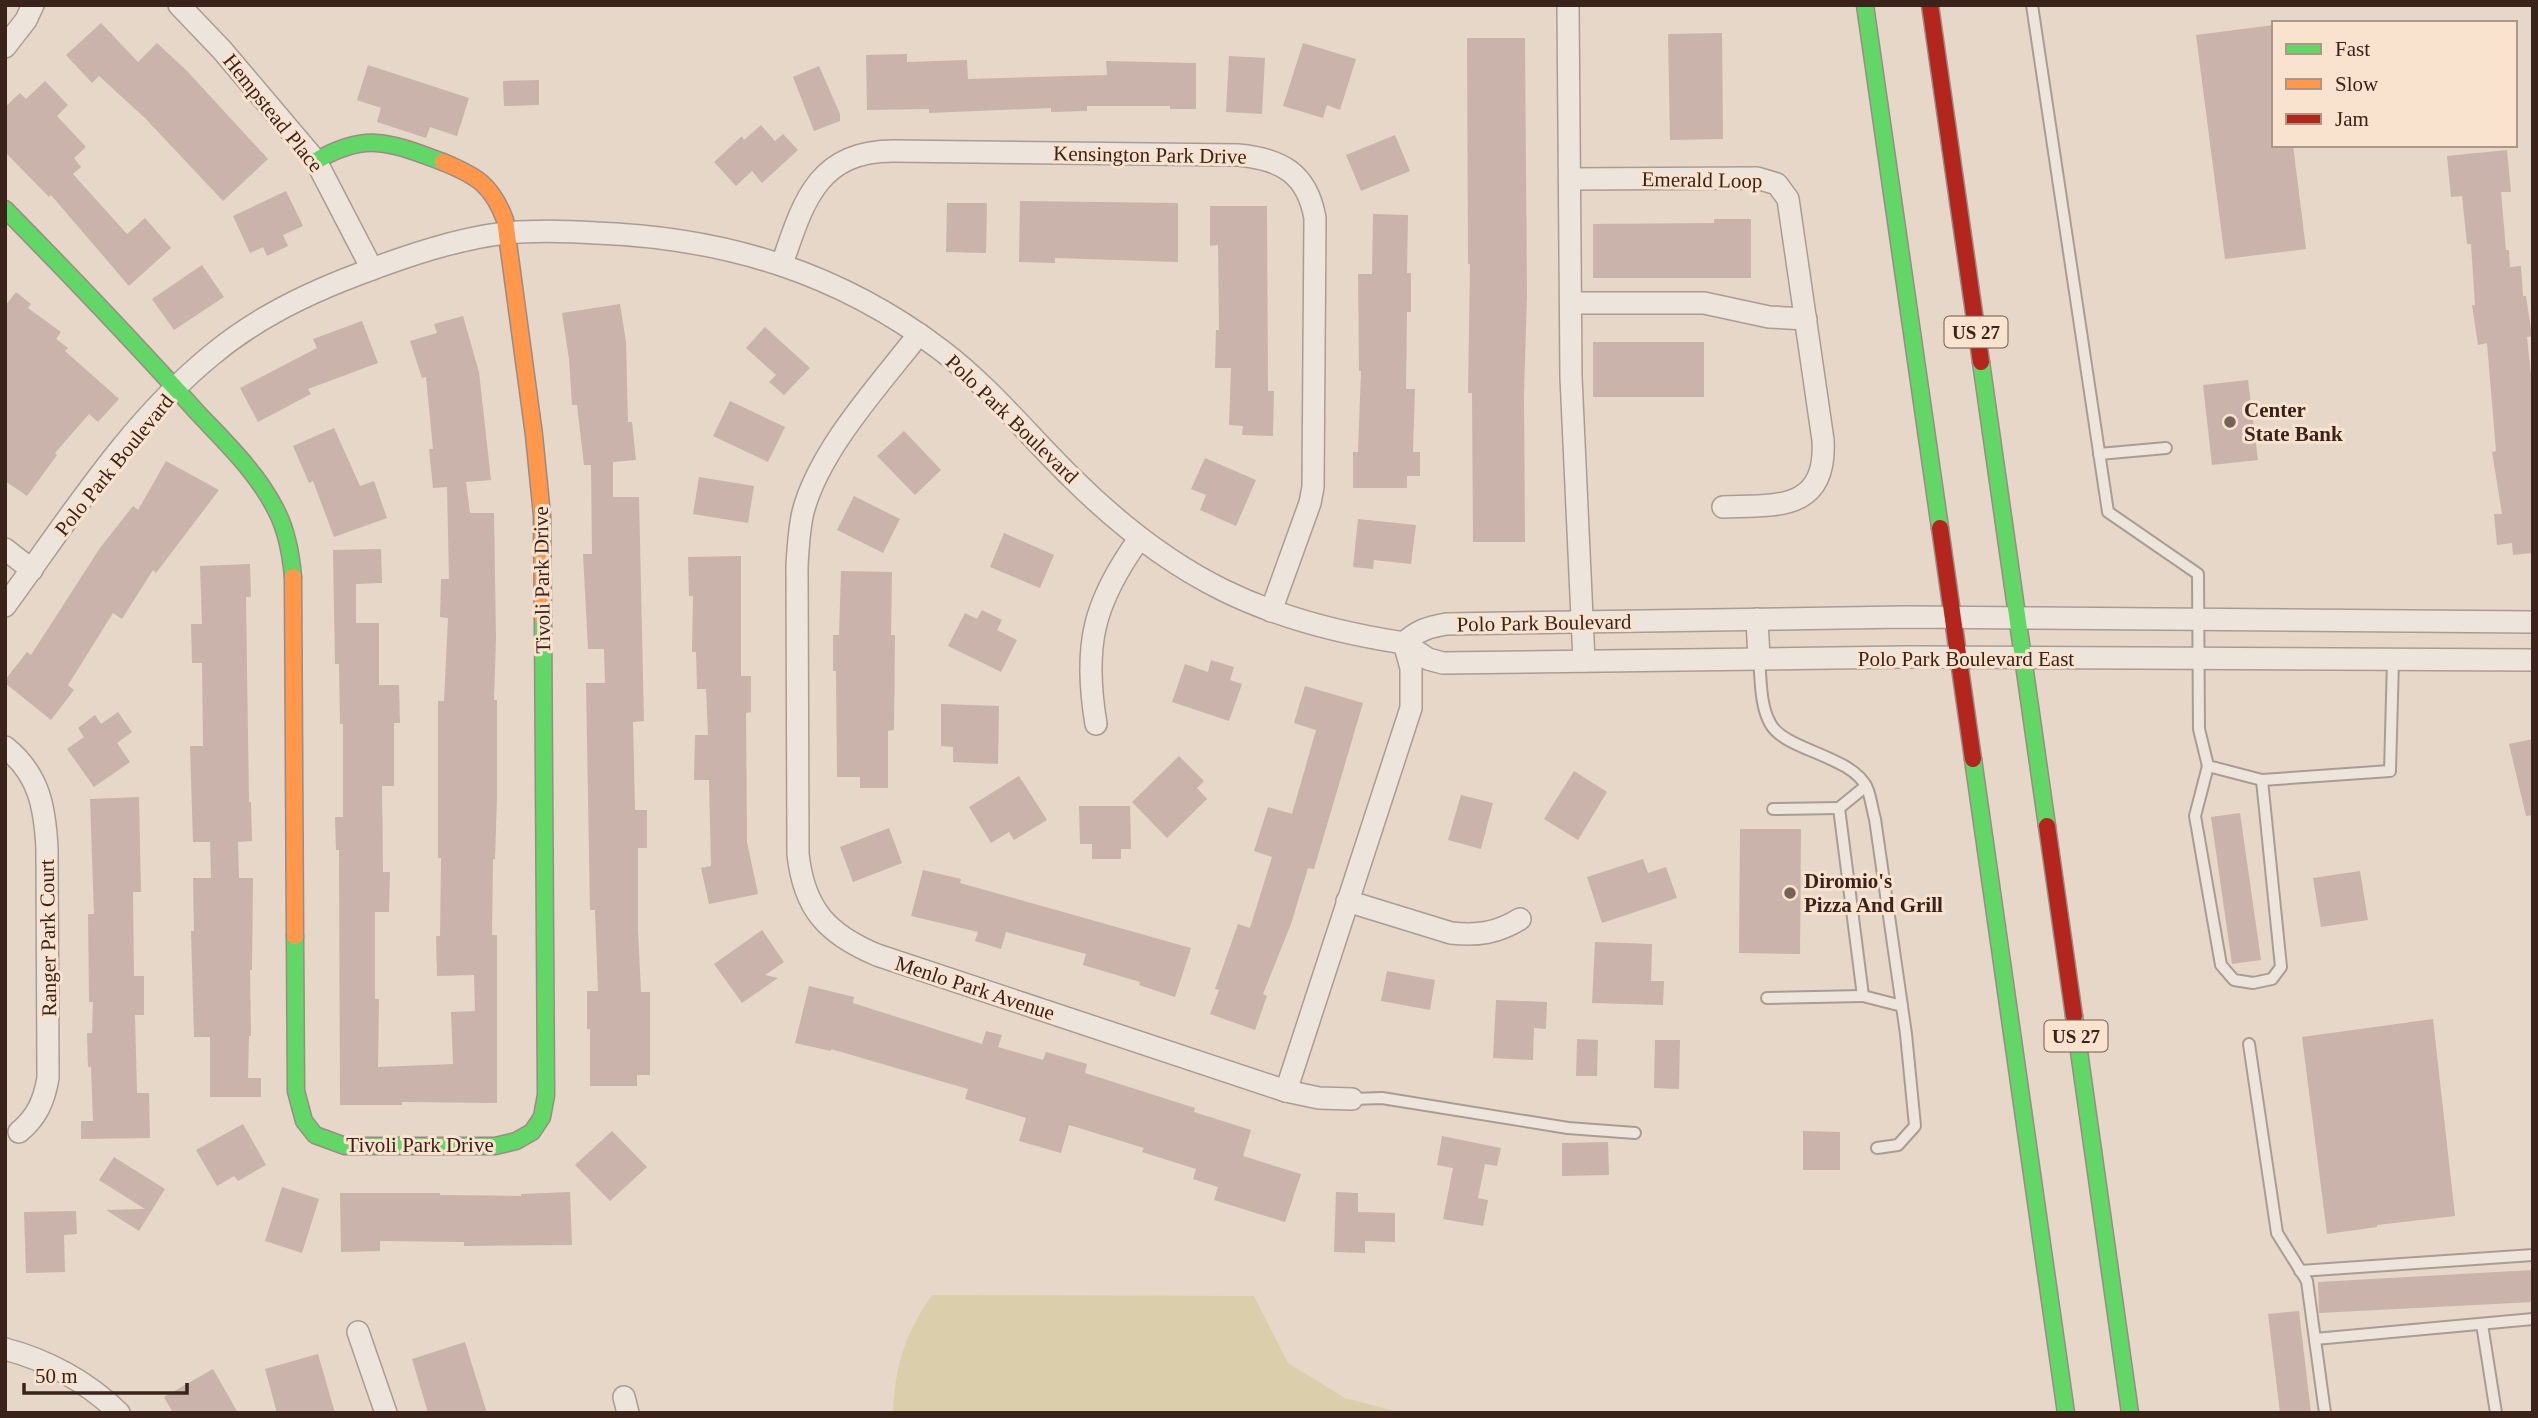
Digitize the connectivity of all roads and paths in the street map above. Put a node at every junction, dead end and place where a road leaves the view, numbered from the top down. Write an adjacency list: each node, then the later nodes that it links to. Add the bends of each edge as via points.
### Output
1 (33, 5): 7 (street)
2 (179, 5): 8 (street, Hempstead Place)
3 (1569, 5): 9 (street)
4 (1865, 5): 26 (main road, US 27)
5 (1930, 5): 27 (main road, US 27)
6 (2032, 5): 19 (lane)
7 (5, 47)
8 (316, 161): 11 (main road, Tivoli Park Drive, via 348,145 369,141 451,165 491,189); 13 (street, Hempstead Place)
9 (1570, 178): 14 (street); 15 (street, Emerald Loop, via 1757,178 1777,184 1788,199)
10 (5, 209): 17 (main road, Tivoli Park Drive)
11 (507, 233): 12 (street, Polo Park Boulevard, via 660,238); 13 (street, Polo Park Boulevard, via 451,244); 17 (main road, Tivoli Park Drive, via 543,540 546,1095 540,1122 522,1139 495,1146 345,1146 318,1138 302,1119 296,1091 290,547 278,512 260,482)
12 (782, 264): 16 (street, Polo Park Boulevard, via 849,292); 25 (street, Kensington Park Drive, via 816,184 831,169 868,153 1238,155 1271,160 1286,168 1307,191 1315,218 1315,453 1310,503)
13 (372, 269): 17 (street, Polo Park Boulevard, via 258,322)
14 (1570, 303): 15 (street, via 1704,303 1769,317); 30 (street)
15 (1806, 319): 20 (street, Emerald Loop, via 1823,440 1820,472 1810,489 1793,502)
16 (919, 334): 21 (street, Polo Park Boulevard, via 978,381 1074,481); 55 (street, Menlo Park Avenue, via 840,439 809,494 800,528 798,854 814,910 840,936 877,955)
17 (176, 387): 23 (street, Polo Park Boulevard, via 128,441)
18 (2166, 448): 19 (lane)
19 (2099, 454): 29 (lane, via 2108,513 2198,574)
20 (1724, 507)
21 (1139, 539): 25 (street, Polo Park Boulevard, via 1192,576); 42 (street, via 1110,582 1096,620 1091,663)
22 (5, 549): 23 (street)
23 (32, 570): 24 (street, Polo Park Boulevard)
24 (5, 606)
25 (1271, 611): 32 (street, Polo Park Boulevard, via 1334,631)
26 (1952, 617): 27 (street, Polo Park Boulevard); 28 (street, Polo Park Boulevard); 33 (main road, US 27)
27 (2017, 618): 29 (street, Polo Park Boulevard East); 34 (main road, US 27)
28 (1757, 620): 30 (street, Polo Park Boulevard); 35 (street)
29 (2200, 620): 31 (street, Polo Park Boulevard East); 36 (lane)
30 (1582, 622): 32 (street, Polo Park Boulevard, via 1446,624 1416,633); 38 (street)
31 (2533, 622)
32 (1404, 643): 40 (street, Polo Park Boulevard East); 41 (street)
33 (1959, 658): 34 (street, Polo Park Boulevard East); 35 (street, Polo Park Boulevard East); 69 (main road, US 27)
34 (2023, 658): 36 (street, Polo Park Boulevard East); 70 (main road, US 27)
35 (1759, 659): 38 (street, Polo Park Boulevard East); 46 (lane, via 1770,725 1847,768)
36 (2200, 660): 39 (street, Polo Park Boulevard East); 44 (lane, via 2199,729)
37 (2533, 660): 39 (street, Polo Park Boulevard East)
38 (1584, 661): 40 (street, Polo Park Boulevard East)
39 (2393, 661): 45 (lane, via 2390,771)
40 (1443, 663): 41 (street, via 1420,681)
41 (1412, 695): 49 (street)
42 (1096, 724)
43 (5, 747): 57 (street, Ranger Park Court, via 24,765 40,793 46,817 48,1078 42,1104)
44 (2208, 766): 45 (lane); 45 (lane, via 2195,816 2221,965 2234,980 2253,983 2272,979 2281,967)
45 (2262, 780)
46 (1866, 786): 47 (lane); 53 (lane, via 1886,885)
47 (1839, 807): 48 (lane); 51 (lane)
48 (1773, 809)
49 (1347, 901): 50 (street, via 1469,935 1487,934); 55 (street)
50 (1520, 919)
51 (1863, 996): 52 (lane); 53 (lane)
52 (1768, 998)
53 (1902, 1006): 59 (lane, via 1915,1126 1898,1145)
54 (2249, 1044): 61 (lane, via 2277,1233)
55 (1286, 1091): 56 (street, Menlo Park Avenue)
56 (1352, 1099): 58 (lane, via 1382,1097 1568,1128)
57 (19, 1132)
58 (1634, 1133)
59 (1877, 1148)
60 (2533, 1255): 61 (lane)
61 (2300, 1271): 65 (lane, via 2307,1281)
62 (2533, 1319): 63 (lane)
63 (2482, 1324): 65 (lane); 72 (lane)
64 (358, 1332): 68 (street)
65 (2315, 1339): 71 (lane)
66 (5, 1349): 67 (street, via 69,1375)
67 (119, 1413)
68 (386, 1413)
69 (2066, 1413)
70 (2130, 1413)
71 (2325, 1413)
72 (2496, 1413)

